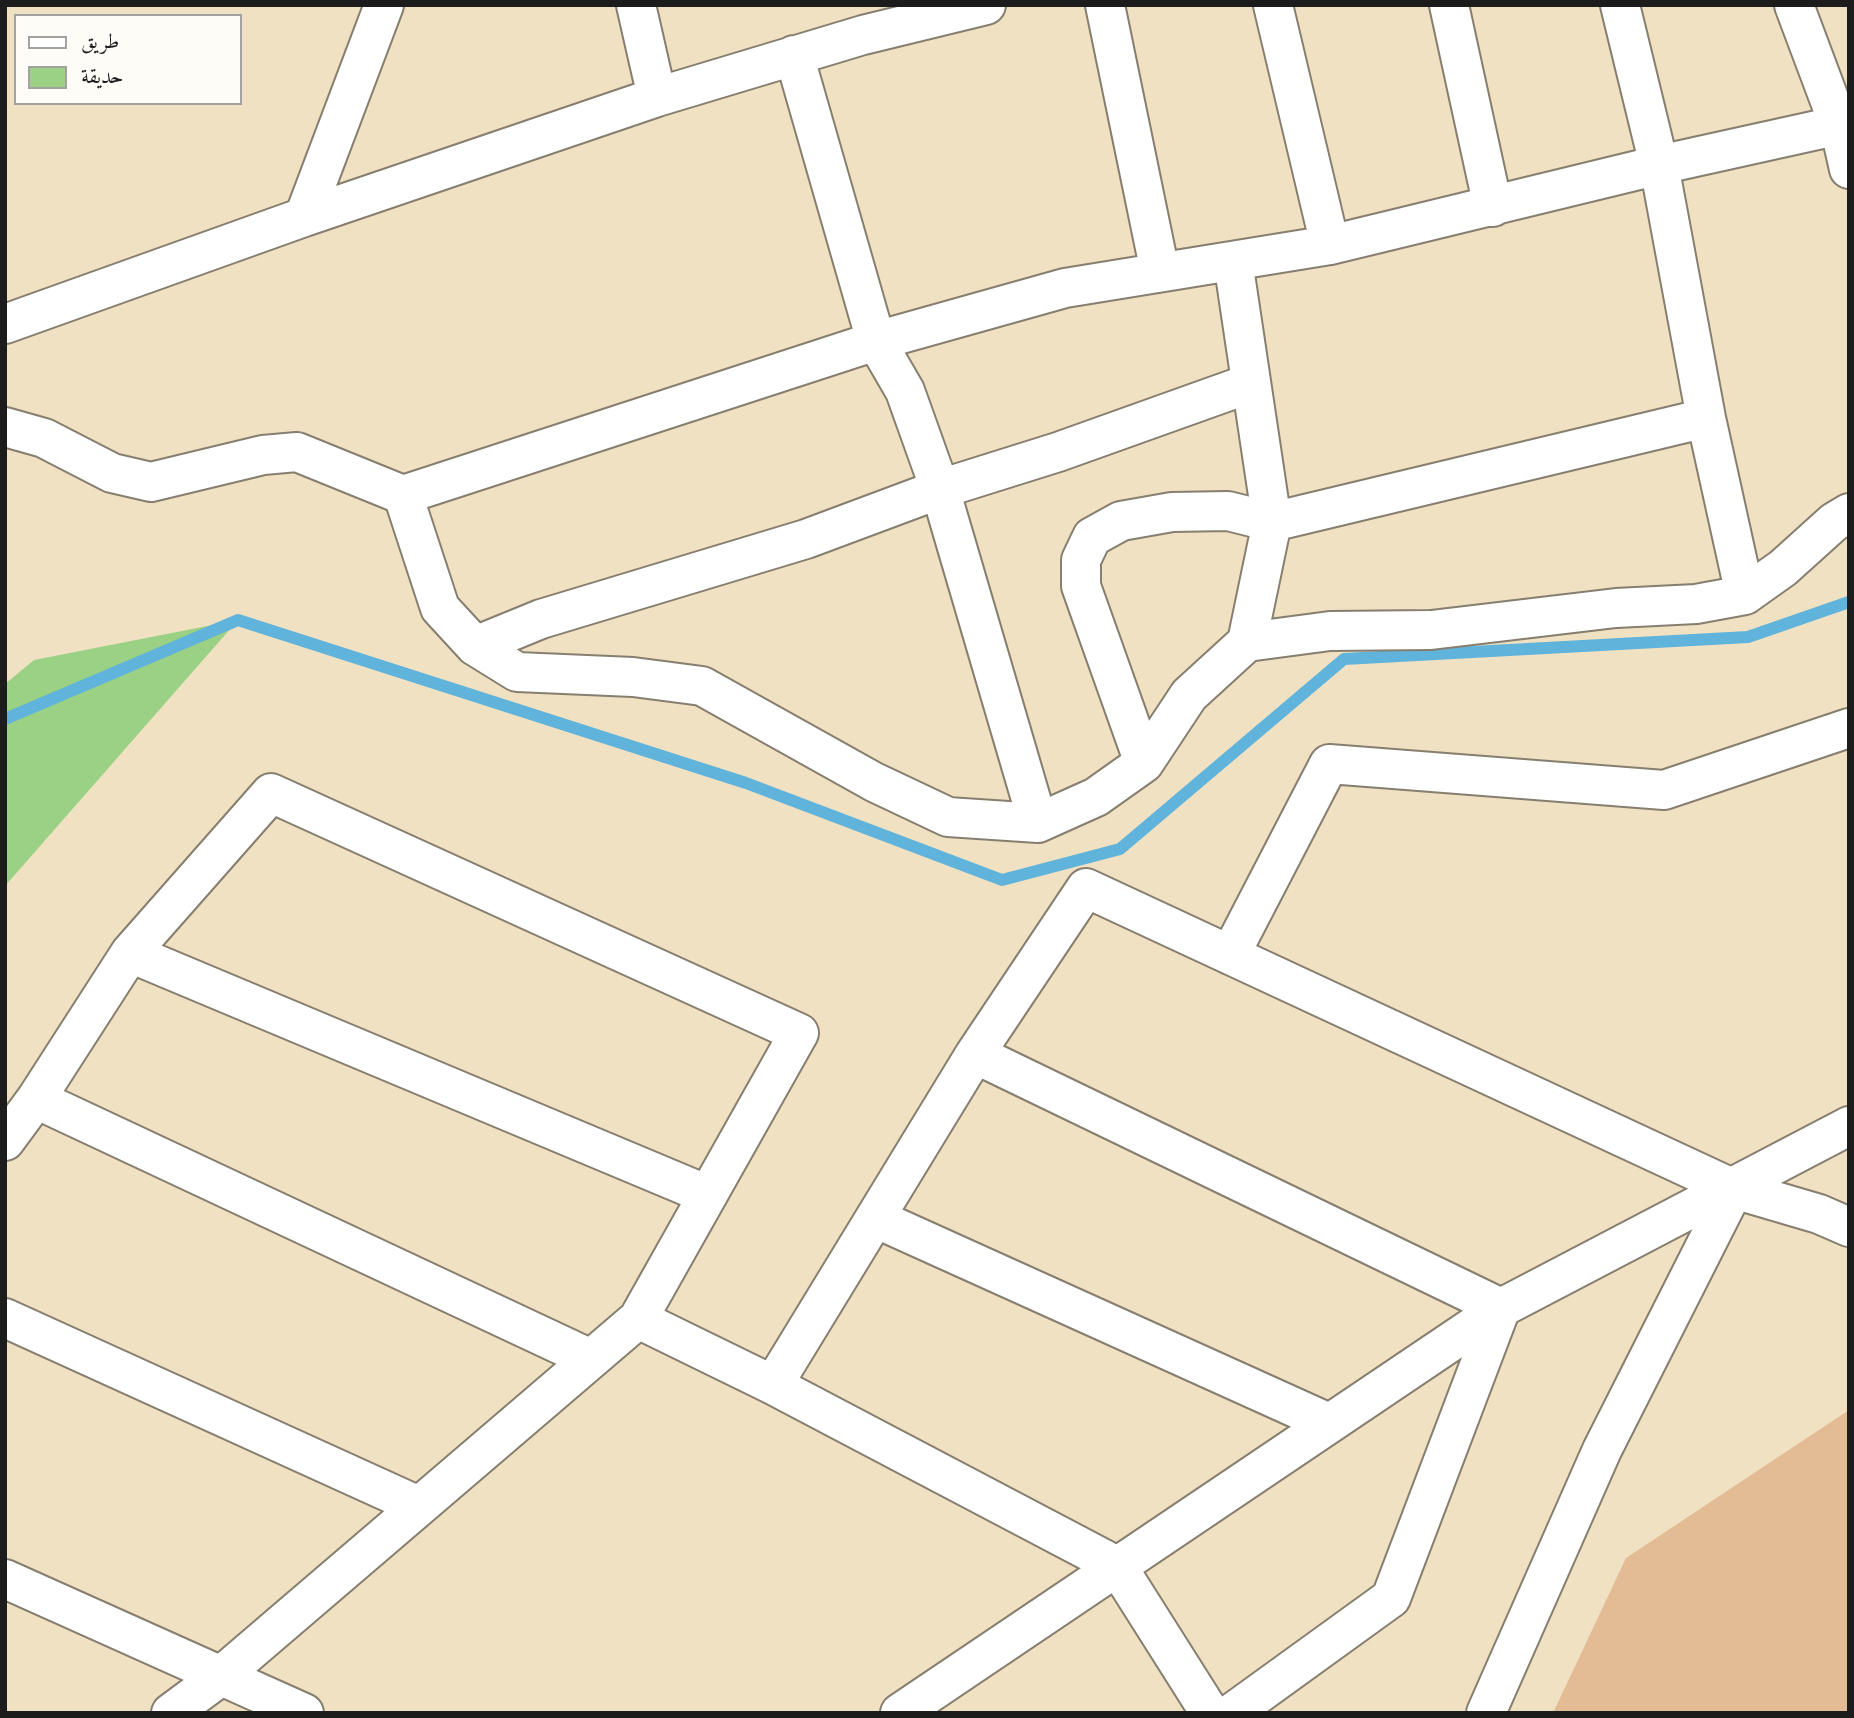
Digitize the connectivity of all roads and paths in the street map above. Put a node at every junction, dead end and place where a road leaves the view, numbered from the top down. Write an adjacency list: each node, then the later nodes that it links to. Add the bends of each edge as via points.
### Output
1 (384, 5): 16 (street)
2 (636, 5): 11 (street)
3 (985, 5): 9 (street)
4 (1105, 5): 19 (street)
5 (1273, 5): 17 (street)
6 (1449, 5): 15 (street)
7 (1620, 5): 13 (street)
8 (1794, 5): 12 (street)
9 (859, 20): 10 (street)
10 (794, 55): 11 (street); 21 (street)
11 (657, 96): 16 (street)
12 (1844, 124): 13 (street); 14 (street)
13 (1658, 165): 15 (street); 23 (street)
14 (1849, 169)
15 (1493, 207): 17 (street)
16 (304, 217): 20 (street)
17 (1330, 246): 18 (street)
18 (1233, 261): 19 (street); 22 (street)
19 (1160, 272): 21 (street, via 1065,288)
20 (5, 324)
21 (876, 341): 25 (street, via 905,391); 26 (street)
22 (1251, 383): 25 (street); 28 (street)
23 (1706, 418): 28 (street); 29 (street)
24 (5, 427): 26 (street, via 44,438 112,473 151,482 262,455 298,452)
25 (940, 489): 31 (street, via 806,539 541,619); 34 (street)
26 (402, 495): 31 (street, via 440,608)
27 (1849, 513): 29 (street)
28 (1272, 523): 30 (street); 33 (street, via 1228,511 1172,512 1121,521 1091,537 1081,560 1081,586)
29 (1745, 595): 30 (street, via 1696,604 1616,608 1431,630 1330,631)
30 (1247, 642): 33 (street, via 1189,695)
31 (475, 646): 34 (street, via 517,672 633,677 702,686 874,782 948,817)
32 (1849, 728): 36 (street, via 1664,790 1329,764)
33 (1144, 763): 34 (street, via 1096,797)
34 (1038, 822)
35 (130, 953): 38 (street); 42 (street); 42 (street, via 271,793 799,1033)
36 (1230, 955): 37 (street, via 1086,887); 41 (street)
37 (975, 1054): 43 (street); 45 (street)
38 (36, 1099): 40 (street); 48 (street)
39 (1849, 1126): 41 (street)
40 (5, 1141)
41 (1734, 1189): 44 (street); 45 (street); 60 (street, via 1602,1450)
42 (708, 1195): 47 (street)
43 (875, 1218): 49 (street); 50 (street)
44 (1849, 1227)
45 (1501, 1308): 50 (street); 59 (street, via 1391,1598)
46 (5, 1318): 51 (street)
47 (638, 1319): 48 (street); 49 (street)
48 (591, 1359): 51 (street)
49 (773, 1385): 52 (street)
50 (1329, 1423): 52 (street)
51 (419, 1506): 54 (street)
52 (1117, 1566): 57 (street); 58 (street)
53 (5, 1579): 54 (street)
54 (221, 1676): 55 (street); 56 (street)
55 (170, 1713)
56 (304, 1713)
57 (900, 1713)
58 (1210, 1713)
59 (1233, 1713)
60 (1486, 1713)

